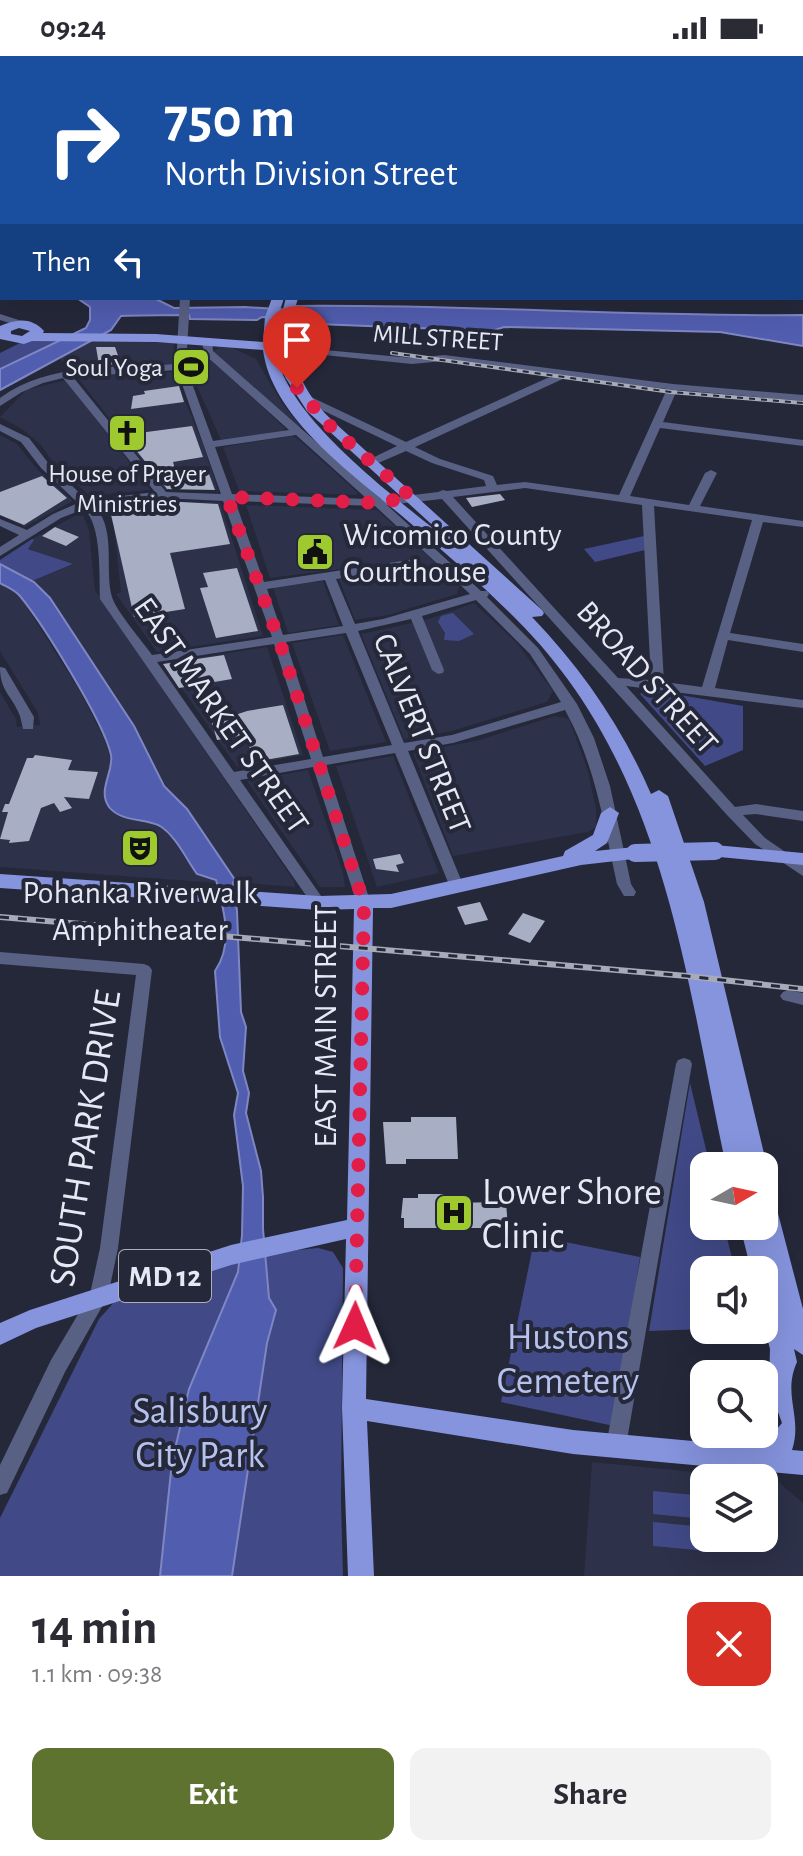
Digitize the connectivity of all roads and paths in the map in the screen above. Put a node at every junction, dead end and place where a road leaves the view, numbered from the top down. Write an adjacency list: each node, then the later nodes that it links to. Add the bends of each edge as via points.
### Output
1 (283, 302): 3 (main road)
2 (184, 307): 6 (street)
3 (277, 326): 8 (main road); 9 (main road)
4 (11, 332): 5 (main road, MILL STREET); 5 (main road, via 33,321)
5 (70, 335): 6 (main road, MILL STREET)
6 (181, 340): 7 (main road, MILL STREET); 10 (street)
7 (212, 342): 8 (main road, MILL STREET); 13 (main road, via 258,359); 20 (street, via 208,352)
8 (269, 346): 9 (main road, MILL STREET); 13 (main road)
9 (285, 348): 11 (street, MILL STREET, via 412,361 444,358); 15 (main road, via 290,372)
10 (181, 367): 12 (street); 23 (street, EAST MAIN STREET)
11 (566, 373): 14 (street, MILL STREET); 24 (street)
12 (66, 375): 17 (street, via 16,389); 29 (street)
13 (275, 377): 21 (main road)
14 (673, 387): 16 (street, MILL STREET); 18 (street)
15 (305, 398): 24 (street); 25 (main road)
16 (803, 398)
17 (0, 403)
18 (657, 424): 22 (street); 32 (street)
19 (0, 427): 34 (street, via 25,440)
20 (295, 430): 21 (main road); 23 (street); 33 (street)
21 (321, 437): 33 (main road)
22 (803, 443)
23 (210, 445): 30 (street, EAST MAIN STREET)
24 (406, 446): 25 (street); 27 (street, via 489,478)
25 (372, 462): 31 (main road)
26 (711, 473): 36 (street)
27 (492, 487): 28 (street); 32 (street, via 525,485)
28 (443, 493): 31 (street); 47 (street, BROAD STREET)
29 (163, 495): 30 (street); 34 (street)
30 (227, 497): 33 (street); 45 (street, EAST MAIN STREET)
31 (411, 497): 33 (street); 41 (main road)
32 (623, 499): 35 (street)
33 (385, 502): 46 (main road)
34 (87, 503): 40 (street); 53 (street, EAST MARKET STREET, via 100,527 106,599)
35 (648, 503): 36 (street); 57 (street)
36 (693, 509): 37 (street)
37 (758, 518): 39 (street); 50 (street)
38 (0, 522): 40 (street)
39 (803, 524)
40 (26, 534): 42 (street)
41 (464, 543): 46 (main road); 47 (main road)
42 (0, 552)
43 (411, 562): 44 (street)
44 (329, 576): 45 (street); 49 (street, CALVERT STREET)
45 (259, 586): 51 (street, EAST MAIN STREET)
46 (493, 590): 48 (street); 59 (street); 79 (main road, via 545,640 596,704 648,803 683,912); 80 (main road, via 540,617 582,667 626,732 662,803 695,902)
47 (536, 595): 56 (street, BROAD STREET)
48 (416, 616): 49 (street); 54 (street)
49 (350, 628): 51 (street); 62 (street, CALVERT STREET)
50 (724, 636): 52 (street); 58 (street)
51 (279, 640): 53 (street); 63 (street, EAST MAIN STREET)
52 (803, 648)
53 (151, 659): 64 (street, EAST MARKET STREET)
54 (438, 670)
55 (0, 671): 61 (street)
56 (614, 682): 57 (street); 65 (street, BROAD STREET)
57 (658, 685): 58 (street)
58 (707, 692): 60 (street)
59 (570, 704): 62 (street, via 467,735); 66 (street, via 587,738)
60 (803, 704)
61 (28, 726)
62 (398, 748): 63 (street); 73 (street, CALVERT STREET)
63 (319, 762): 64 (street); 76 (street, EAST MAIN STREET)
64 (231, 777): 75 (street, EAST MARKET STREET)
65 (732, 812): 67 (street, via 756,809); 69 (street, BROAD STREET, via 760,841)
66 (610, 813): 68 (street); 70 (main road, via 601,839)
67 (803, 816)
68 (626, 853): 69 (main road, bridge, via 715,851); 70 (main road); 74 (street, via 624,884)
69 (793, 858): 71 (street, BROAD STREET)
70 (559, 863): 73 (main road)
71 (803, 871)
72 (0, 881): 75 (main road)
73 (457, 887): 76 (main road)
74 (629, 892)
75 (319, 903): 76 (main road)
76 (364, 904): 81 (main road, EAST MAIN STREET)
77 (0, 958): 83 (street, SOUTH PARK DRIVE, via 144,970)
78 (684, 1064): 89 (street)
79 (734, 1152)
80 (753, 1152)
81 (357, 1227): 83 (main road, MD 12, via 231,1255); 87 (main road, EAST MAIN STREET)
82 (773, 1240): 86 (main road)
83 (99, 1296): 85 (main road, MD 12); 92 (street, SOUTH PARK DRIVE, via 58,1366)
84 (778, 1314): 86 (main road)
85 (0, 1334)
86 (792, 1347): 88 (main road); 90 (main road, via 781,1387 794,1423 788,1439 780,1448)
87 (354, 1408): 89 (main road); 93 (main road, EAST MAIN STREET)
88 (803, 1413)
89 (616, 1446): 90 (main road)
90 (743, 1457): 91 (main road)
91 (803, 1463)
92 (0, 1486)
93 (361, 1576)

